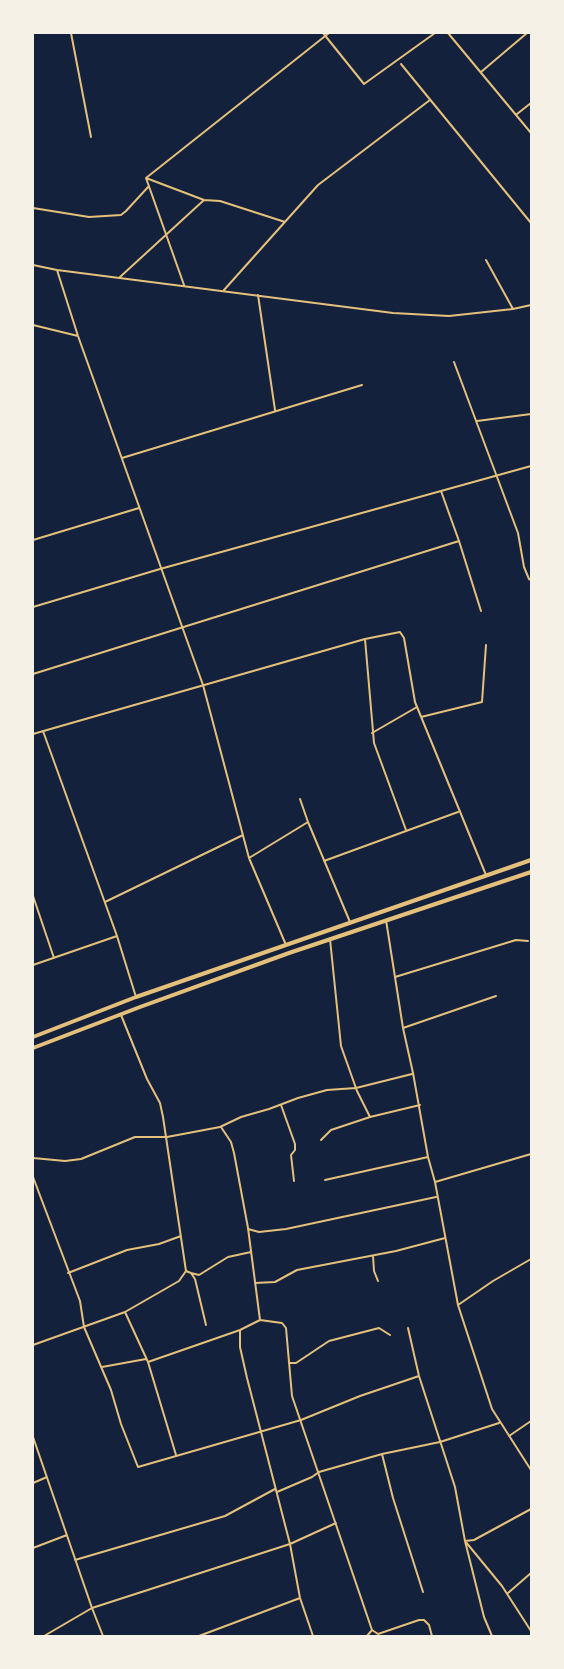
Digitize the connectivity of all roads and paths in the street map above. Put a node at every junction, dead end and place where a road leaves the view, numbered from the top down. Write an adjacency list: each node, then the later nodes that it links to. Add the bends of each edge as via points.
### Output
1 (72, 33): 13 (street)
2 (329, 33): 6 (street)
3 (435, 33): 6 (street, via 364,84)
4 (448, 33): 8 (street)
5 (527, 33): 8 (street)
6 (324, 34): 14 (street)
7 (400, 64): 9 (street)
8 (481, 72): 11 (street)
9 (430, 100): 18 (street, via 318,185); 19 (street)
10 (531, 103): 11 (street)
11 (516, 115): 12 (street)
12 (531, 133)
13 (91, 137)
14 (146, 178): 15 (street); 16 (street)
15 (149, 186): 17 (street, via 121,214 89,217); 20 (street)
16 (204, 200): 18 (street, via 220,201); 20 (street)
17 (33, 208)
18 (285, 222): 26 (street)
19 (531, 223)
20 (166, 233): 24 (street); 25 (street)
21 (486, 260): 29 (street)
22 (33, 265): 23 (street)
23 (57, 270): 24 (street); 31 (street)
24 (120, 277): 25 (street)
25 (184, 286): 26 (street)
26 (224, 290): 27 (street)
27 (258, 294): 29 (street, via 419,315); 34 (street)
28 (531, 305): 29 (street)
29 (513, 309)
30 (33, 325): 31 (street)
31 (78, 336): 37 (street)
32 (454, 362): 36 (street)
33 (362, 385): 34 (street)
34 (275, 412): 37 (street)
35 (531, 414): 36 (street)
36 (477, 421): 39 (street)
37 (122, 458): 41 (street)
38 (531, 466): 39 (street)
39 (497, 475): 40 (street); 45 (street)
40 (441, 491): 43 (street); 44 (street)
41 (139, 508): 42 (street); 44 (street)
42 (33, 540)
43 (459, 541): 47 (street); 48 (street)
44 (160, 568): 46 (street); 48 (street)
45 (531, 580)
46 (33, 607)
47 (481, 611)
48 (183, 628): 51 (street); 52 (street)
49 (365, 639): 52 (street); 53 (street, via 402,633); 56 (street)
50 (486, 645): 54 (street, via 482,702)
51 (33, 674)
52 (204, 685): 55 (street); 62 (street)
53 (417, 707): 54 (street); 56 (street)
54 (421, 717): 59 (street)
55 (43, 731): 57 (street); 69 (street)
56 (372, 733): 61 (street)
57 (33, 734)
58 (300, 799): 60 (street)
59 (458, 812): 61 (street); 67 (street)
60 (308, 822): 63 (street); 65 (street)
61 (406, 831): 65 (street)
62 (243, 835): 63 (street); 69 (street)
63 (249, 858): 75 (street)
64 (531, 860): 67 (main road)
65 (324, 861): 71 (street)
66 (531, 872): 70 (main road)
67 (486, 875): 71 (main road)
68 (33, 896): 76 (street)
69 (105, 902): 72 (street)
70 (386, 920): 73 (main road); 78 (street)
71 (350, 922): 75 (main road)
72 (117, 936): 76 (street); 80 (street)
73 (330, 939): 81 (main road); 86 (street, via 341,1046)
74 (528, 940): 78 (street, via 516,940)
75 (285, 945): 80 (main road)
76 (54, 958): 77 (street)
77 (33, 965)
78 (395, 977): 82 (street)
79 (496, 996): 82 (street)
80 (136, 997): 83 (main road)
81 (121, 1014): 84 (main road); 91 (street, via 160,1103)
82 (403, 1028): 85 (street)
83 (33, 1037)
84 (33, 1048)
85 (413, 1073): 86 (street); 88 (street)
86 (356, 1088): 87 (street, via 327,1090); 89 (street)
87 (281, 1105): 90 (street); 98 (street, via 295,1144 291,1155)
88 (420, 1105): 89 (street); 94 (street)
89 (370, 1117): 92 (street, via 331,1130)
90 (220, 1126): 91 (street); 101 (street, via 231,1142)
91 (167, 1137): 95 (street, via 135,1137 96,1154 65,1161); 102 (street)
92 (321, 1140)
93 (531, 1154): 99 (street)
94 (428, 1157): 97 (street); 99 (street)
95 (33, 1158)
96 (33, 1177): 108 (street)
97 (325, 1180)
98 (294, 1181)
99 (435, 1182): 100 (street)
100 (436, 1197): 101 (street, via 286,1229 259,1232); 103 (street)
101 (248, 1228): 104 (street)
102 (181, 1236): 107 (street); 108 (street, via 127,1250)
103 (445, 1238): 105 (street); 112 (street)
104 (251, 1252): 109 (street, via 228,1257 199,1275); 111 (street)
105 (373, 1256): 110 (street); 111 (street, via 297,1270 275,1282)
106 (531, 1259): 112 (street)
107 (186, 1271): 109 (street); 113 (street, via 179,1281)
108 (68, 1273): 116 (street, via 80,1301)
109 (191, 1273): 115 (street)
110 (378, 1281)
111 (255, 1283): 114 (street)
112 (458, 1305): 127 (street, via 486,1396)
113 (125, 1312): 116 (street); 121 (street)
114 (260, 1320): 118 (street); 122 (street, via 282,1323 286,1328)
115 (206, 1325)
116 (84, 1328): 120 (street); 123 (street)
117 (408, 1328): 124 (street)
118 (240, 1330): 121 (street); 128 (street, via 240,1347)
119 (390, 1335): 122 (street, via 379,1328 329,1341 296,1363)
120 (33, 1345)
121 (147, 1360): 123 (street); 133 (street)
122 (289, 1363): 125 (street, via 292,1396)
123 (102, 1366): 133 (street, via 138,1467)
124 (419, 1376): 125 (street); 131 (street)
125 (301, 1420): 128 (street); 135 (street)
126 (531, 1421): 129 (street)
127 (499, 1424): 129 (street); 131 (street)
128 (261, 1433): 133 (street); 138 (street)
129 (509, 1436): 134 (street)
130 (33, 1437): 136 (street)
131 (440, 1442): 132 (street); 143 (street, via 455,1487)
132 (382, 1454): 135 (street); 148 (street)
133 (176, 1455)
134 (531, 1470)
135 (319, 1472): 139 (street); 141 (street)
136 (48, 1477): 137 (street); 142 (street)
137 (33, 1484)
138 (275, 1489): 139 (street); 146 (street, via 225,1516)
139 (276, 1493): 144 (street)
140 (531, 1509): 143 (street, via 474,1540)
141 (336, 1523): 144 (street); 152 (street)
142 (67, 1535): 145 (street); 146 (street)
143 (465, 1541): 149 (street); 160 (street)
144 (290, 1544): 150 (street); 151 (street)
145 (33, 1548)
146 (75, 1560): 151 (street)
147 (531, 1573): 149 (street)
148 (423, 1592)
149 (507, 1594): 153 (street)
150 (300, 1598): 156 (street); 157 (street)
151 (92, 1608): 154 (street); 155 (street)
152 (372, 1630): 158 (street); 159 (street, via 378,1634 424,1620)
153 (531, 1632)
154 (44, 1636)
155 (103, 1636)
156 (199, 1636)
157 (313, 1636)
158 (367, 1636)
159 (432, 1636)
160 (492, 1636)

